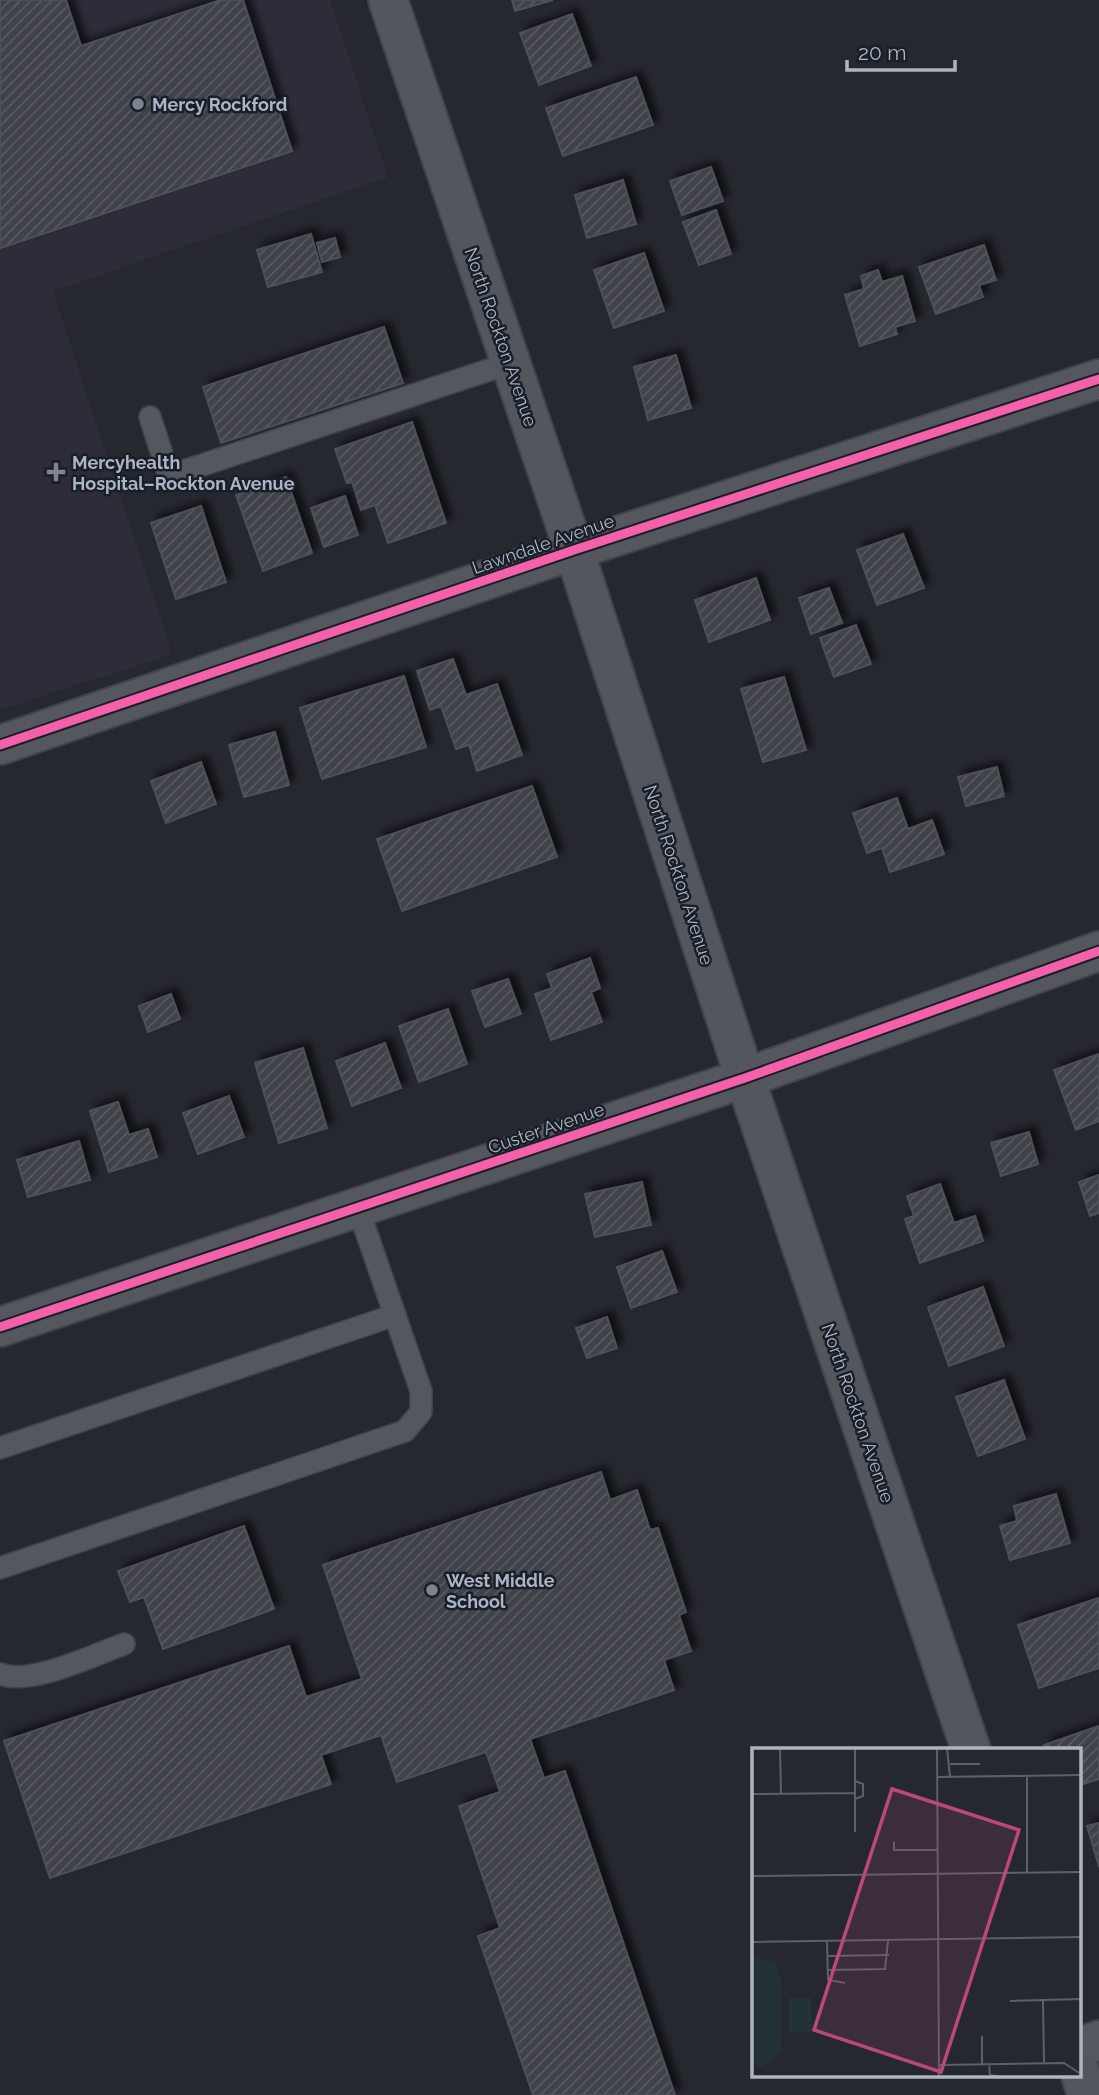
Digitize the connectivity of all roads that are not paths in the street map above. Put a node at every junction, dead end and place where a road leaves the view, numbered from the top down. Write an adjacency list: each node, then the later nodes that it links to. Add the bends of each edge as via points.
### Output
1 (388, 0): 2 (main road, North Rockton Avenue)
2 (510, 363): 4 (lane, via 169,476); 5 (main road, North Rockton Avenue)
3 (1099, 379): 5 (street, Lawndale Avenue)
4 (150, 417)
5 (574, 550): 6 (street, Lawndale Avenue); 8 (main road, North Rockton Avenue)
6 (0, 746)
7 (1099, 951): 8 (street, Custer Avenue)
8 (745, 1078): 9 (street, Custer Avenue); 16 (main road, North Rockton Avenue)
9 (358, 1208): 10 (lane); 11 (street, Custer Avenue)
10 (395, 1315): 12 (lane); 13 (lane, via 421,1391 421,1412 405,1431)
11 (0, 1327)
12 (0, 1448)
13 (0, 1568)
14 (124, 1644): 15 (lane, via 41,1674)
15 (0, 1674)
16 (970, 1748)
17 (1099, 2040): 18 (street)
18 (1082, 2046)
19 (1082, 2078): 20 (main road)
20 (1087, 2095)

